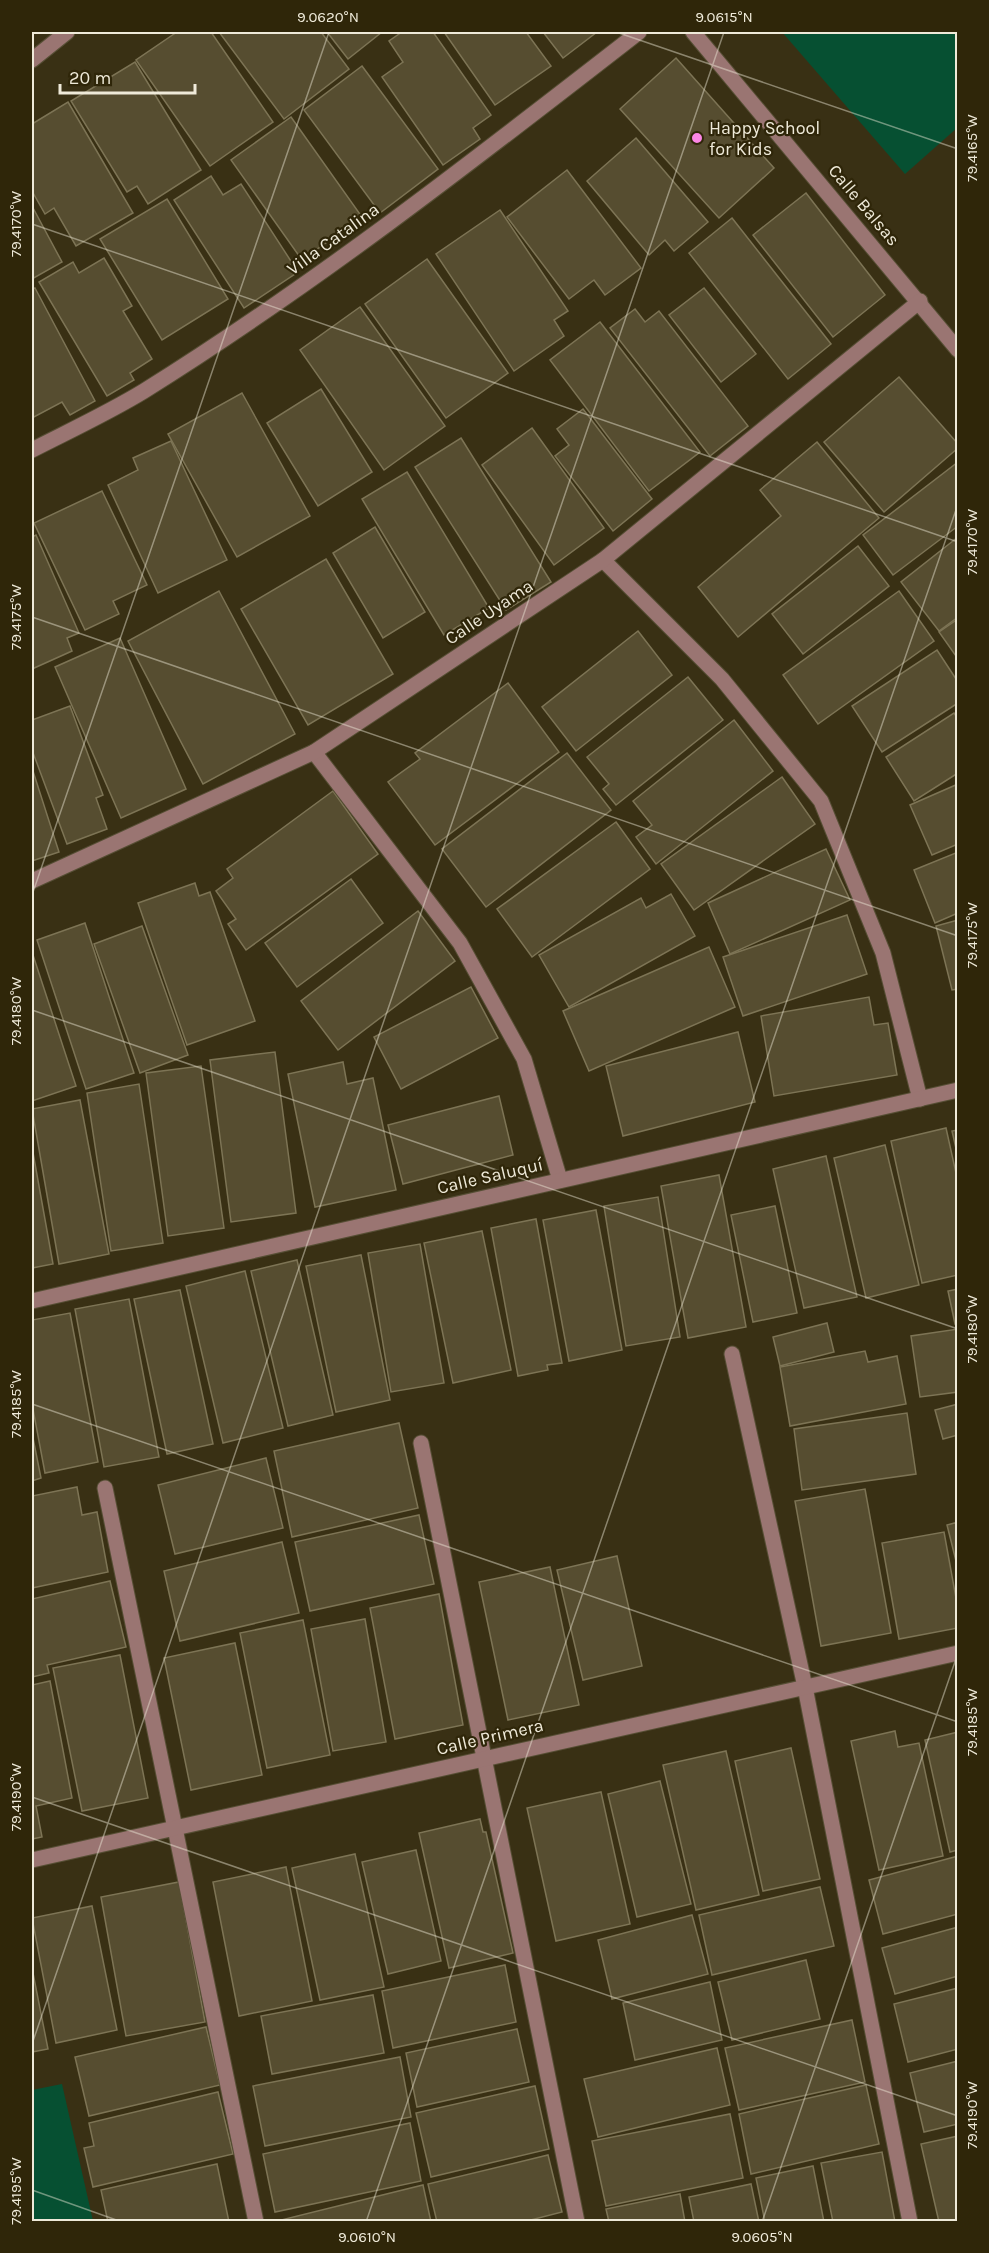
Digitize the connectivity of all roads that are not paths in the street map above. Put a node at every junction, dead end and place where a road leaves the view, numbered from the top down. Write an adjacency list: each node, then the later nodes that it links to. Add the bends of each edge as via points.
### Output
1 (66, 32): 4 (street)
2 (639, 32): 7 (street, Villa Catalina, via 443,184 293,292 142,392)
3 (693, 32): 5 (street, Calle Balsas)
4 (32, 60)
5 (920, 301): 6 (street, Calle Balsas); 8 (street, Calle Uyama)
6 (957, 350)
7 (32, 450)
8 (603, 560): 9 (street, Calle Uyama); 12 (street, via 722,679 821,801 883,953)
9 (314, 752): 10 (street, Calle Uyama); 13 (street, via 460,943 524,1059)
10 (32, 880)
11 (957, 1090): 12 (street, Calle Saluquí)
12 (920, 1099): 13 (street, Calle Saluquí)
13 (560, 1180): 14 (street, Calle Saluquí)
14 (32, 1301)
15 (732, 1354): 19 (street)
16 (421, 1443): 20 (street)
17 (105, 1488): 21 (street)
18 (957, 1653): 19 (street, Calle Primera)
19 (805, 1687): 20 (street, Calle Primera); 25 (street)
20 (483, 1759): 21 (street, Calle Primera); 24 (street)
21 (176, 1828): 22 (street, Calle Primera); 23 (street)
22 (32, 1860)
23 (256, 2222)
24 (577, 2222)
25 (910, 2222)

